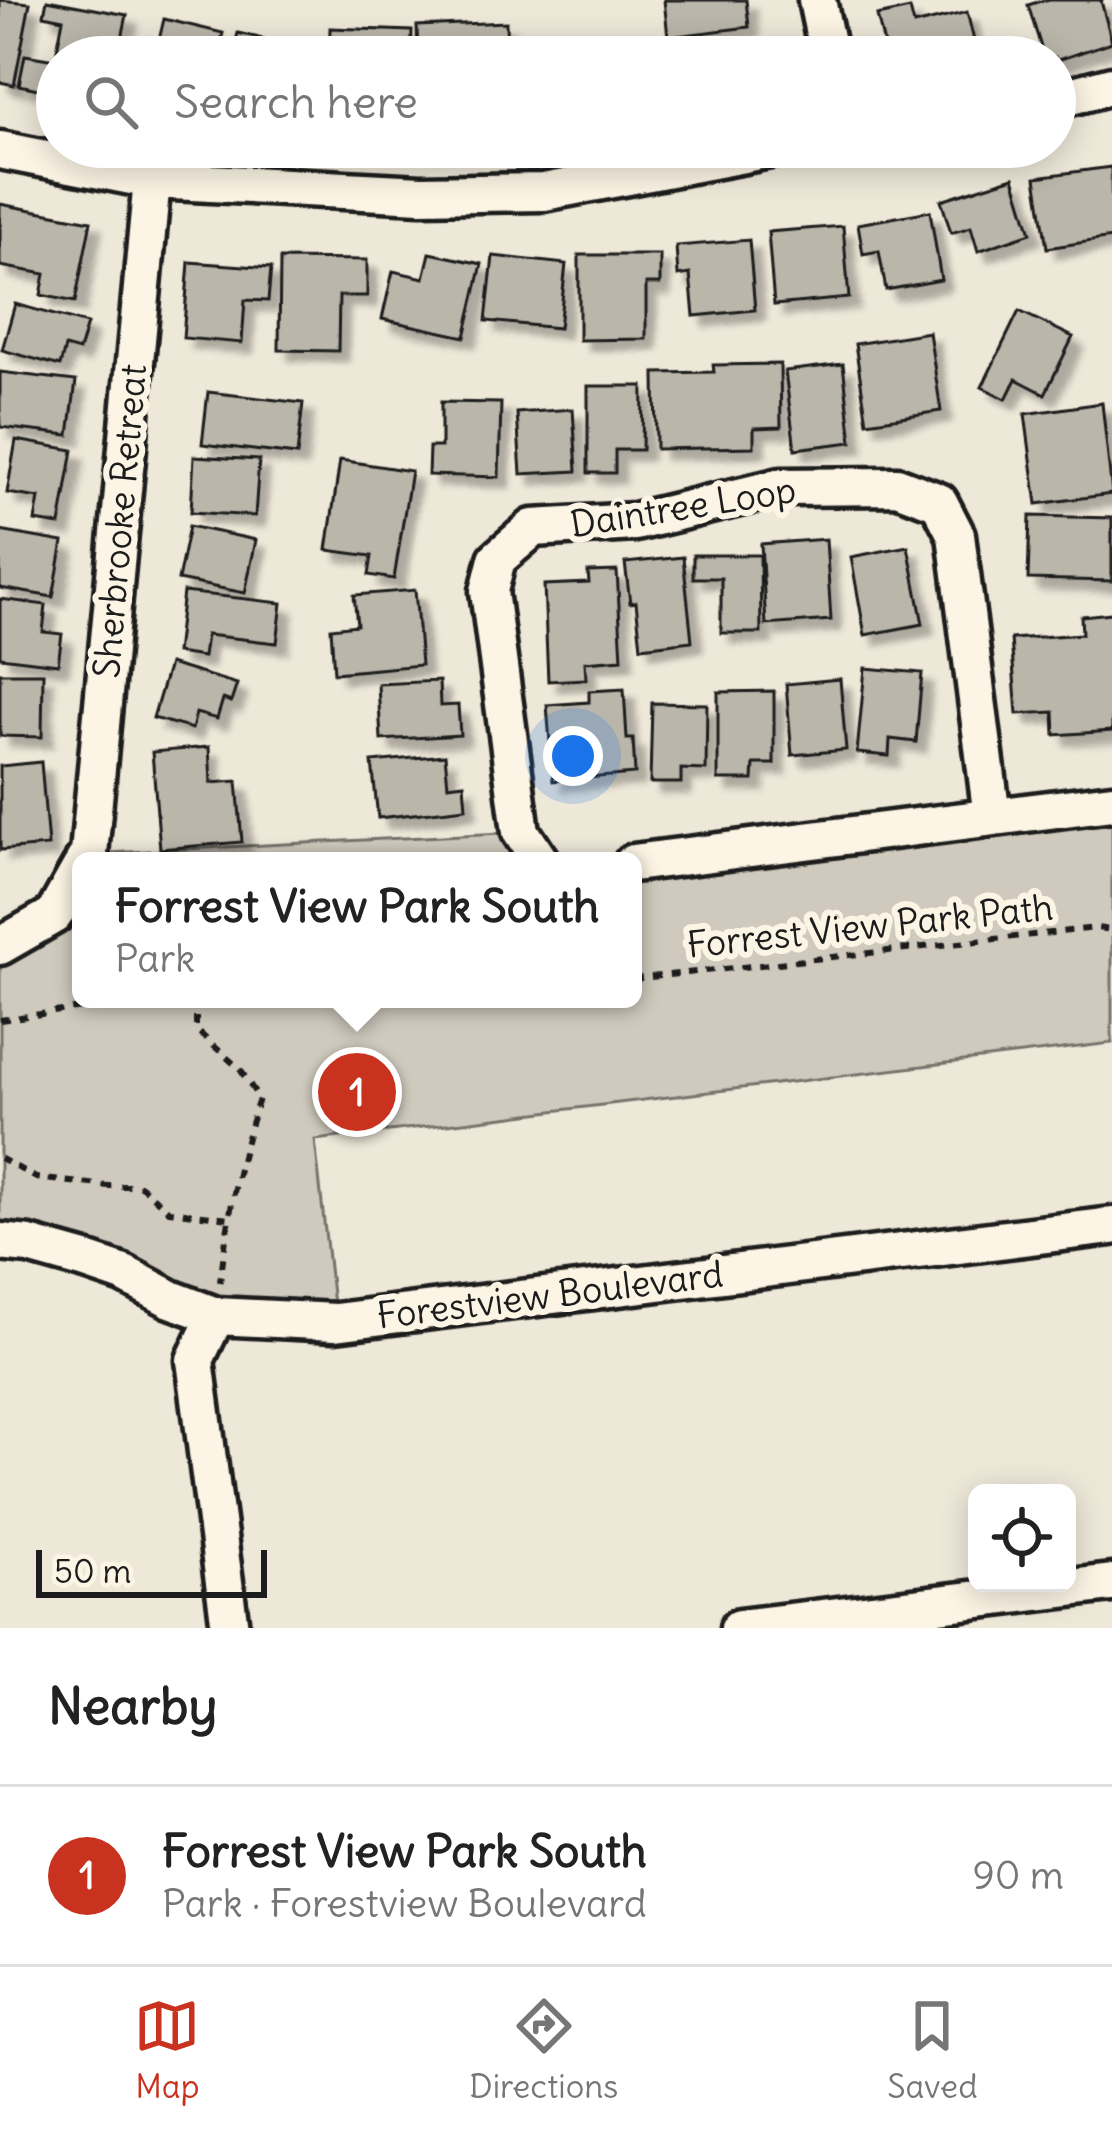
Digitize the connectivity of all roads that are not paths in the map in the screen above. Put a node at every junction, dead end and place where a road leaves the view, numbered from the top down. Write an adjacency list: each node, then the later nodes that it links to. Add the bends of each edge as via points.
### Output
1 (817, 0): 2 (street)
2 (825, 36)
3 (1112, 85): 4 (street)
4 (1076, 94)
5 (0, 150): 6 (street)
6 (36, 157)
7 (91, 168): 9 (street)
8 (673, 168): 9 (street, via 544,193)
9 (152, 180): 12 (street, Sherbrooke Retreat)
10 (1112, 802): 11 (street)
11 (992, 817): 13 (street, Daintree Loop, via 956,535 939,502 897,487 781,487 635,522 533,528 497,560 489,591 520,832); 14 (street)
12 (88, 852)
13 (534, 852)
14 (642, 862)
15 (72, 883): 16 (street, Sherbrooke Retreat, via 54,915)
16 (0, 946)
17 (1112, 1226): 19 (street, Forestview Boulevard, via 335,1322)
18 (0, 1242): 19 (street, Forestview Boulevard, via 124,1274)
19 (215, 1316): 22 (street, via 195,1360)
20 (1112, 1583): 21 (street)
21 (981, 1614): 23 (street)
22 (230, 1628)
23 (739, 1628)

